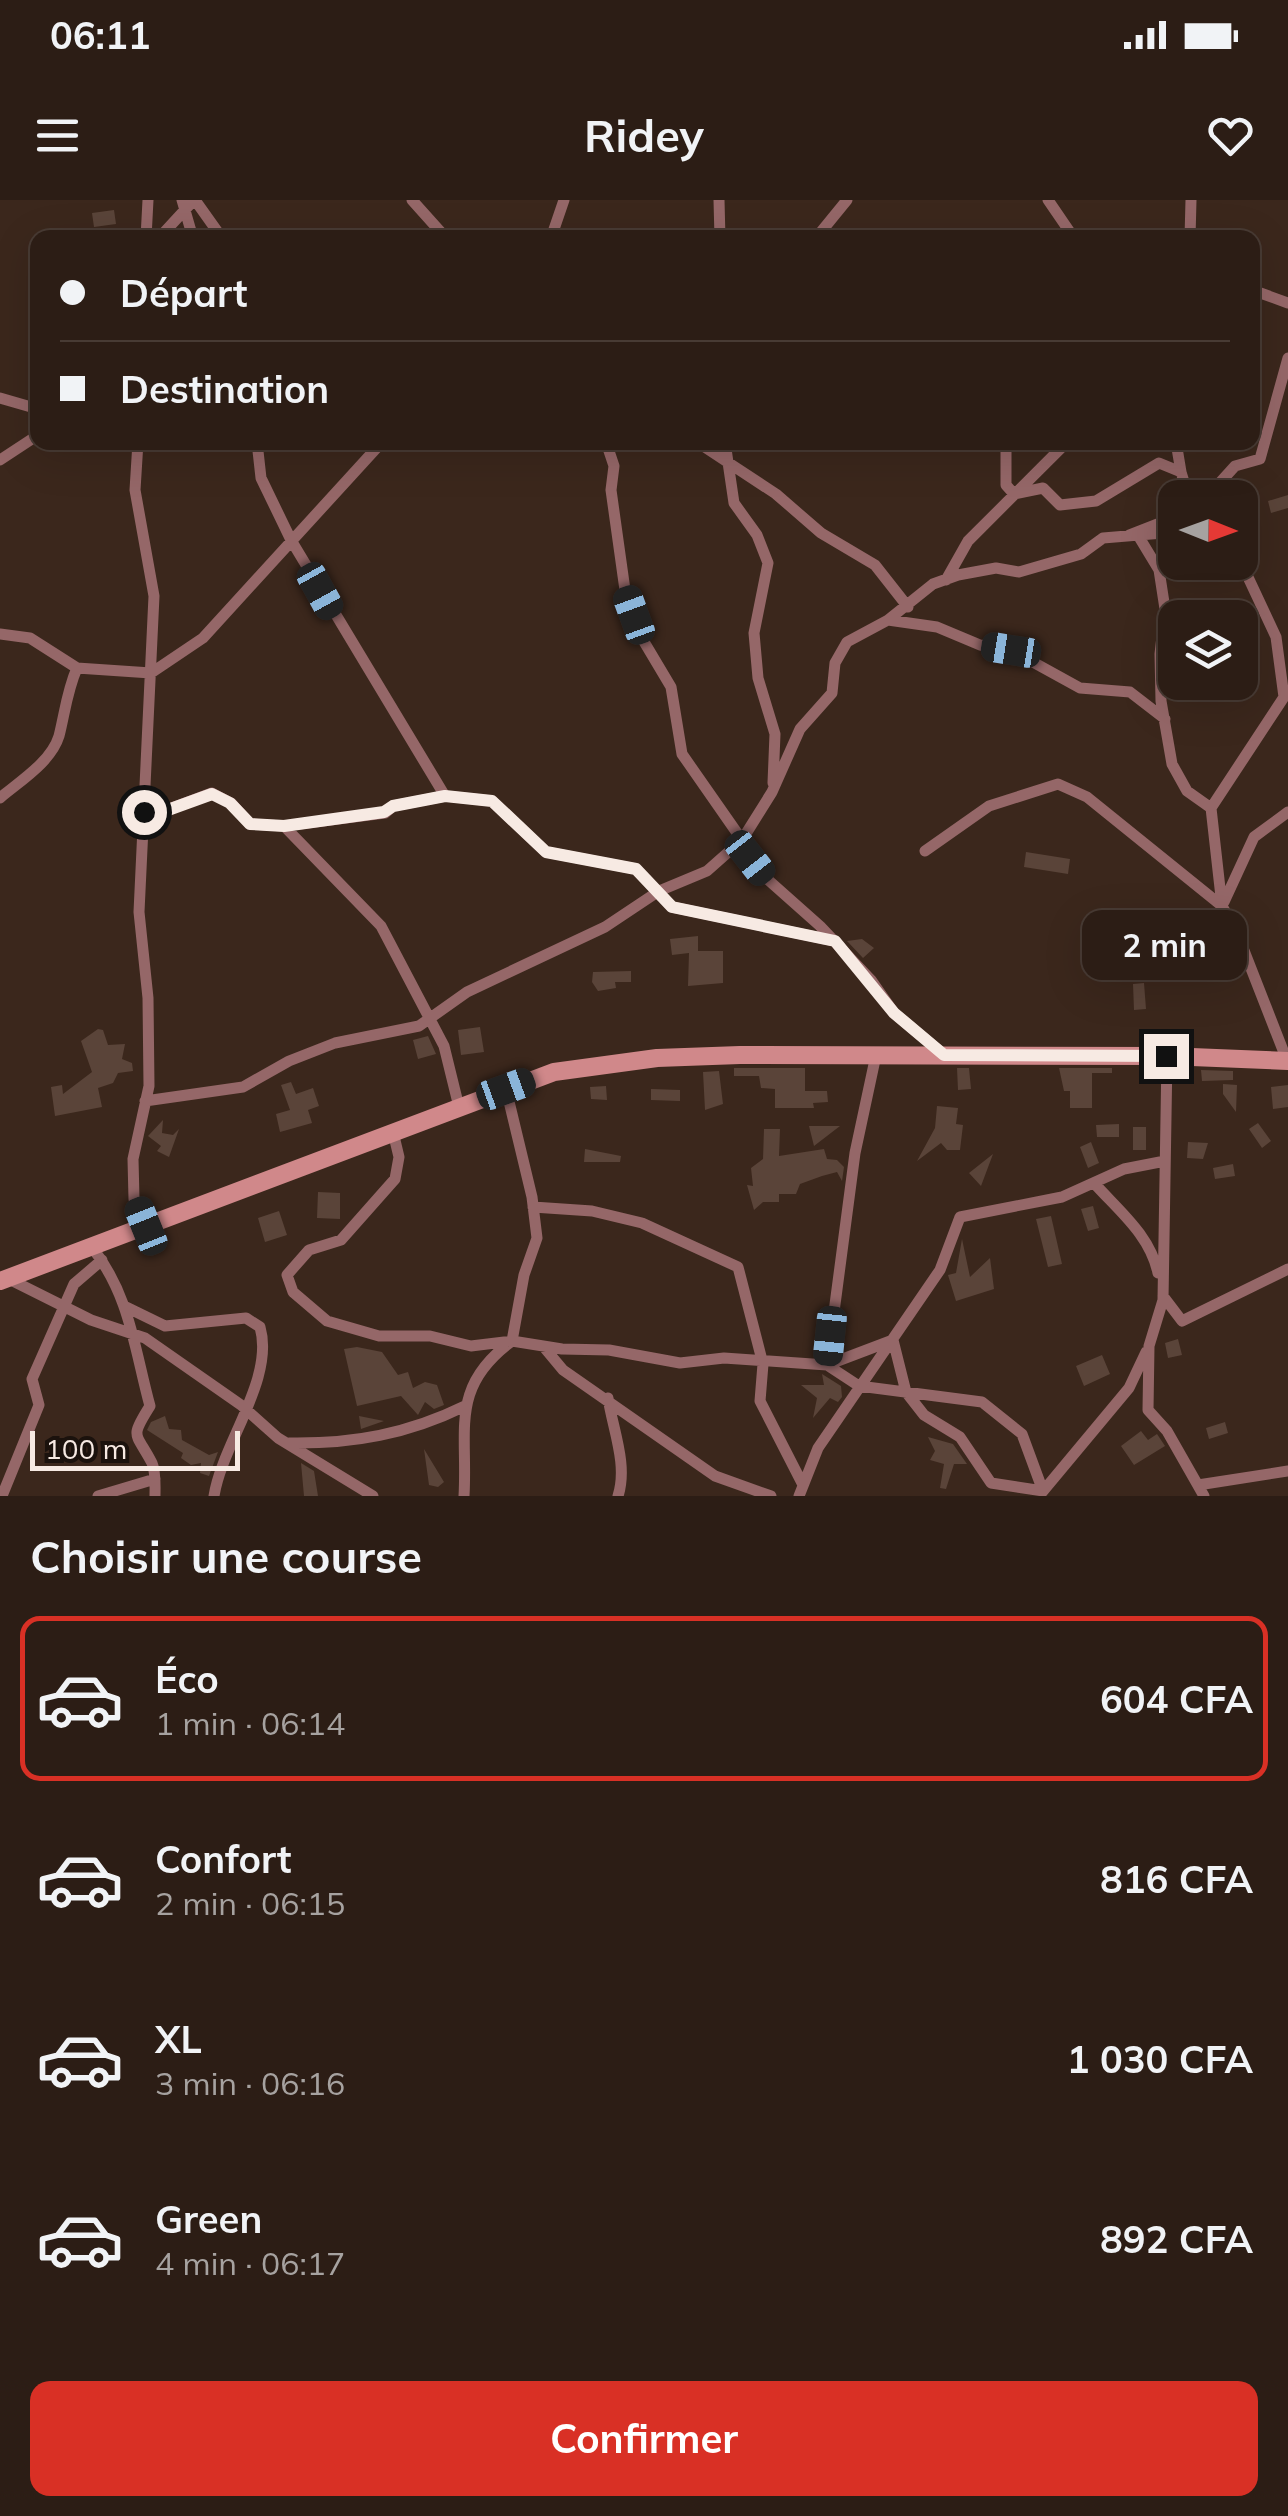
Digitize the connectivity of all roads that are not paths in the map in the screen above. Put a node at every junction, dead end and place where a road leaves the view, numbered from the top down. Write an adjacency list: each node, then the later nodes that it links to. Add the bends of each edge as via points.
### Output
1 (148, 200): 9 (street)
2 (412, 200): 13 (street)
3 (564, 200): 14 (street)
4 (719, 200): 15 (street)
5 (847, 200): 16 (street)
6 (1048, 200): 17 (street)
7 (1191, 200): 18 (street)
8 (189, 202): 10 (street); 11 (street); 12 (street)
9 (146, 230)
10 (166, 230)
11 (192, 230)
12 (215, 230)
13 (439, 230)
14 (553, 230)
15 (720, 230)
16 (823, 230)
17 (1069, 230)
18 (1190, 230)
19 (1260, 293): 20 (street)
20 (1288, 303)
21 (1288, 358): 24 (street)
22 (0, 398): 23 (street)
23 (30, 407)
24 (1274, 408): 25 (street); 40 (street, via 1260,459 1235,466)
25 (1288, 414)
26 (30, 440): 36 (street)
27 (137, 450): 52 (street, via 134,490 154,596)
28 (258, 450): 45 (street, via 261,478)
29 (375, 450): 45 (street)
30 (609, 450): 61 (street, via 625,590 643,640 671,687 682,754)
31 (708, 450): 37 (street)
32 (725, 450): 37 (street)
33 (1006, 450): 41 (street, via 1006,485)
34 (1059, 450): 41 (street)
35 (1177, 450): 38 (street)
36 (0, 460)
37 (726, 463): 48 (street, via 875,566); 54 (street, via 734,503 768,563 754,634 758,678 775,734)
38 (1181, 472): 39 (street); 41 (street, via 1159,463 1096,501 1060,505 1043,488)
39 (1183, 480)
40 (1222, 480)
41 (1014, 494): 46 (street, via 968,540)
42 (1158, 524): 44 (street)
43 (1158, 534): 44 (street)
44 (1132, 537): 46 (street, via 1103,538 1081,554 1019,572 996,568); 53 (street, via 1158,570 1165,608)
45 (291, 540): 52 (street, via 204,638); 55 (street)
46 (946, 580): 48 (street)
47 (1249, 580): 57 (street, via 1276,637 1284,697)
48 (908, 606): 49 (street)
49 (888, 620): 53 (street, via 1011,650 1080,688 1130,692); 54 (street, via 848,642 835,663 832,693 800,729)
50 (0, 634): 51 (street, via 30,638)
51 (76, 668): 52 (street); 56 (street, via 58,739 36,769)
52 (152, 673): 59 (street)
53 (1164, 720): 57 (street, via 1172,764 1187,792)
54 (772, 792): 61 (street)
55 (445, 796): 60 (street); 63 (street, via 492,801 546,852 636,869)
56 (0, 798)
57 (1211, 808): 64 (street)
58 (1288, 812): 64 (street, via 1254,837)
59 (143, 819): 60 (street, via 212,794 250,824); 72 (street)
60 (284, 826): 66 (street, via 381,926)
61 (742, 840): 63 (street, via 707,871); 65 (street, via 766,878)
62 (924, 851): 64 (street, via 989,806 1058,784 1087,797)
63 (659, 891): 65 (street, via 672,907); 66 (street, via 606,927 467,992)
64 (1222, 906): 70 (street)
65 (835, 941): 68 (street, via 894,1013)
66 (428, 1020): 72 (street, via 336,1042 243,1086); 73 (street, via 444,1046)
67 (876, 1055): 68 (main road); 71 (main road, via 657,1058 554,1072); 91 (street)
68 (944, 1055): 69 (main road)
69 (1166, 1056): 70 (main road); 75 (street)
70 (1288, 1062)
71 (506, 1089): 73 (main road); 77 (street)
72 (146, 1101): 78 (street, via 133,1159 134,1199)
73 (459, 1107): 74 (main road)
74 (393, 1132): 78 (main road); 87 (street, via 395,1179 341,1240 309,1250 287,1275 293,1292 327,1321 379,1336 430,1336 471,1346)
75 (1165, 1161): 76 (street); 82 (street)
76 (1094, 1183): 82 (street, via 1154,1253); 86 (street, via 1062,1197 960,1218 940,1270)
77 (534, 1207): 87 (street, via 536,1238); 90 (street, via 592,1210 642,1223 738,1267)
78 (146, 1226): 79 (main road)
79 (96, 1253): 81 (main road); 83 (street); 84 (street, via 116,1278)
80 (1288, 1269): 82 (street, via 1182,1321)
81 (3, 1280): 83 (street)
82 (1164, 1300): 89 (street)
83 (66, 1305): 85 (street); 103 (street, via 32,1379 39,1406)
84 (124, 1306): 85 (street); 96 (street, via 165,1326 246,1318 260,1327 264,1342)
85 (134, 1334): 96 (street); 99 (street, via 150,1406 135,1429 136,1441 154,1466)
86 (893, 1340): 91 (street); 92 (street); 93 (street)
87 (512, 1341): 88 (street); 95 (street, via 496,1352)
88 (543, 1346): 90 (street, via 680,1363 724,1358); 94 (street, via 563,1370)
89 (1149, 1346): 101 (street, via 1148,1410 1167,1430); 102 (street, via 1129,1388)
90 (762, 1364): 91 (street); 100 (street, via 760,1401)
91 (827, 1365): 92 (street)
92 (860, 1386): 93 (street); 100 (street, via 818,1448)
93 (906, 1392): 102 (street, via 924,1415 960,1437 992,1484); 102 (street, via 982,1402 1010,1420 1022,1434)
94 (608, 1398): 109 (street, via 624,1468); 110 (street, via 715,1476)
95 (465, 1406): 97 (street, via 388,1435); 108 (street)
96 (247, 1410): 97 (street); 106 (street)
97 (285, 1443): 107 (street)
98 (1288, 1471): 101 (street)
99 (154, 1479): 104 (street); 105 (street)
100 (801, 1490)
101 (1200, 1491)
102 (1041, 1494)
103 (2, 1496)
104 (98, 1496)
105 (155, 1496)
106 (214, 1496)
107 (373, 1496)
108 (464, 1496)
109 (618, 1496)
110 (771, 1496)

